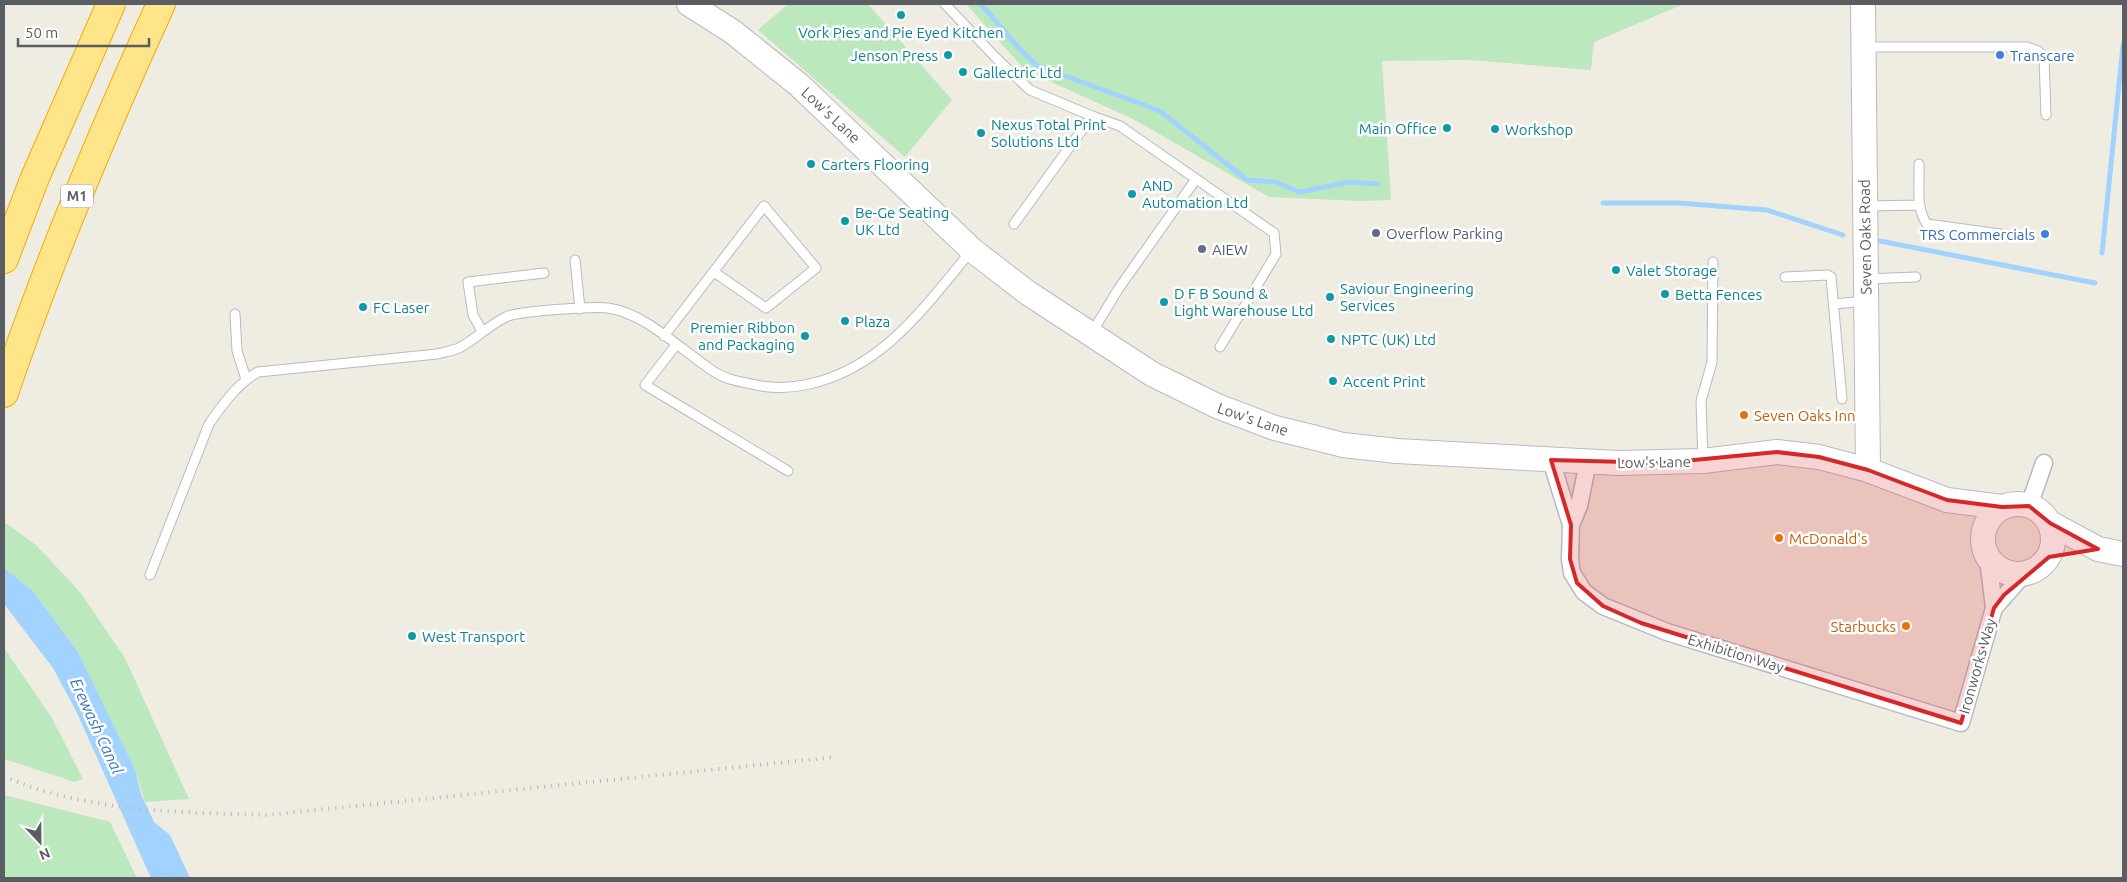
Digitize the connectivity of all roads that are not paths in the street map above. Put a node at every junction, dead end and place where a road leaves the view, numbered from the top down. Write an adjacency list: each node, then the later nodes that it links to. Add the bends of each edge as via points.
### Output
1 (111, 4): 16 (highway, via 37,171)
2 (161, 4): 33 (highway, M1, via 79,189)
3 (689, 4): 15 (street, Low's Lane, via 733,32 799,85)
4 (945, 4): 8 (lane, via 1030,90)
5 (1863, 4): 6 (street, Seven Oaks Road)
6 (1863, 47): 7 (lane, via 2027,47 2038,51 2044,57); 12 (street, Seven Oaks Road)
7 (2046, 115)
8 (1092, 116): 10 (lane, via 1120,126); 13 (lane)
9 (1920, 164): 11 (lane)
10 (1196, 179): 28 (lane, via 1119,288); 31 (lane, via 1274,233 1276,254)
11 (1920, 205): 12 (lane); 14 (lane, via 1927,224)
12 (1865, 206): 23 (street, Seven Oaks Road)
13 (1014, 224)
14 (2000, 234)
15 (972, 250): 28 (street, Low's Lane, via 1028,293); 30 (lane, via 891,342 848,371 823,381 787,388 736,380 716,373)
16 (4, 259)
17 (575, 260): 25 (lane)
18 (1713, 262): 36 (lane, via 1712,362 1701,401)
19 (714, 272): 19 (lane, via 764,206 816,268 766,308); 29 (lane)
20 (544, 273): 27 (lane, via 468,282 472,315)
21 (1785, 277): 24 (lane, via 1828,275 1831,277)
22 (1916, 277): 23 (lane)
23 (1866, 290): 24 (lane); 39 (street, Seven Oaks Road)
24 (1834, 304): 34 (lane)
25 (580, 309): 27 (lane, via 516,313); 29 (lane, via 606,307 621,311 641,318)
26 (235, 314): 32 (lane, via 237,351)
27 (482, 331): 32 (lane, via 458,348 437,354 258,372)
28 (1091, 334): 35 (street, Low's Lane, via 1183,390 1275,428 1343,445 1374,449)
29 (664, 336): 30 (lane)
30 (676, 345): 40 (lane, via 645,386)
31 (1220, 347)
32 (246, 379): 51 (lane, via 209,424)
33 (4, 393)
34 (1842, 399)
35 (1551, 460): 37 (street, Low's Lane); 45 (street, Exhibition Way)
36 (1703, 461): 37 (street, Low's Lane); 39 (street, Low's Lane, via 1777,452 1819,457)
37 (1588, 462): 45 (street, Exhibition Way, via 1579,506)
38 (2044, 463): 42 (street)
39 (1868, 470): 41 (street, Low's Lane)
40 (788, 471)
41 (1947, 500): 43 (street, Low's Lane); 46 (street, Low's Lane)
42 (2029, 506): 43 (street, Low's Lane, via 2011,504); 44 (street, via 2038,509)
43 (2002, 508): 46 (street, via 1988,520)
44 (2050, 523): 47 (street); 49 (street, via 2053,546)
45 (1571, 525): 53 (street, Exhibition Way, via 1572,573 1584,592 1603,606 1667,632)
46 (1985, 548): 50 (street, Low's Lane, via 1995,566 2004,572); 52 (street, Ironworks Way)
47 (2098, 549): 48 (street); 49 (street)
48 (2123, 554)
49 (2049, 557): 50 (street, via 2043,565)
50 (2024, 574): 52 (street, Ironworks Way)
51 (150, 575)
52 (1994, 608): 53 (street, Ironworks Way)
53 (1961, 723)

